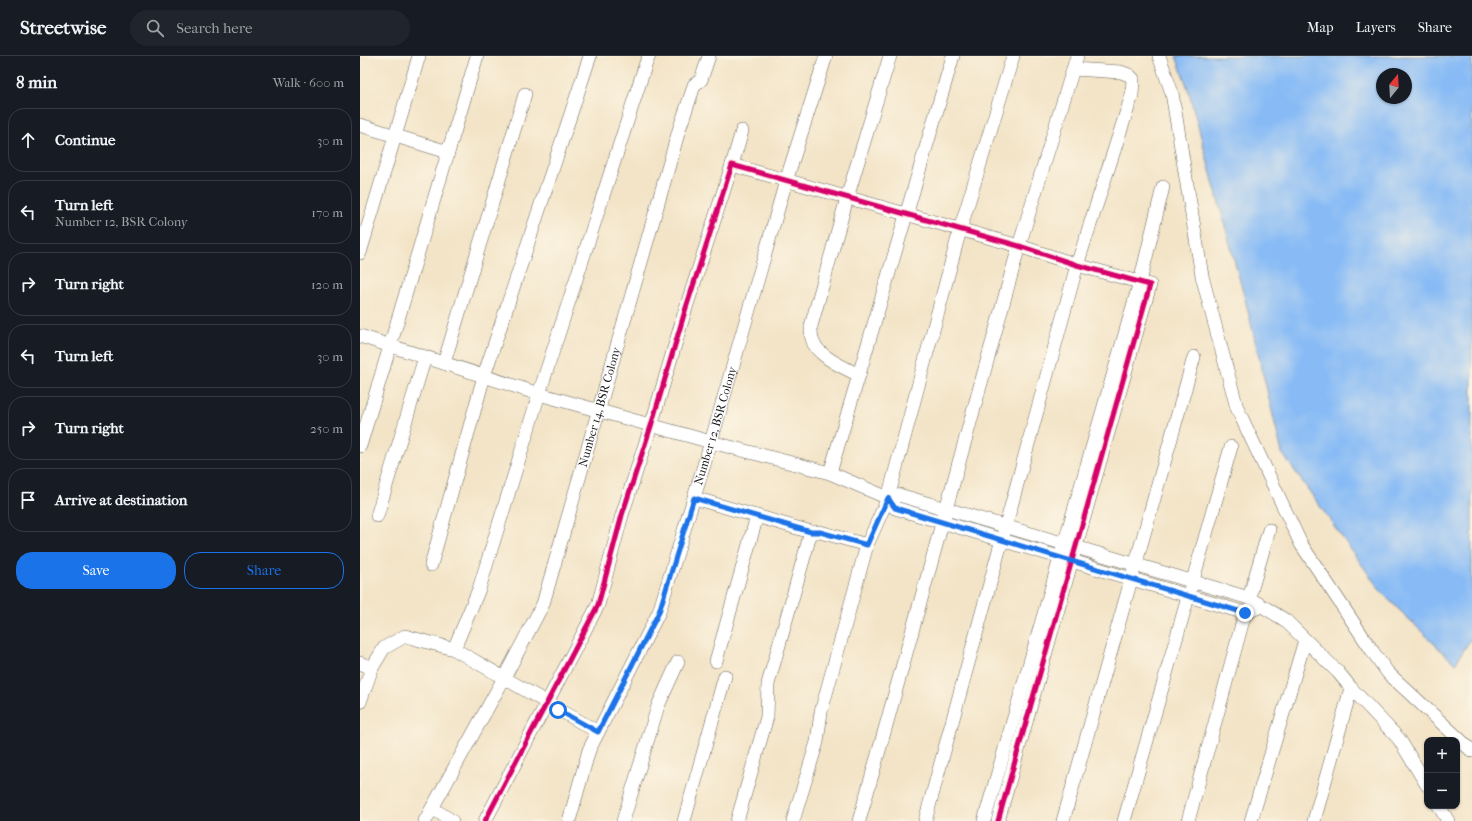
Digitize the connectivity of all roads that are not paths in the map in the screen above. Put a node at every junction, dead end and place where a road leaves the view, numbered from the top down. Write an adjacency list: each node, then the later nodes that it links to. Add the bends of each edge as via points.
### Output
1 (419, 56): 16 (street)
2 (477, 56): 17 (street)
3 (590, 56): 34 (street)
4 (649, 56): 35 (street)
5 (709, 56): 36 (street, Number 14, BSR Colony, via 701,80 694,86 679,130)
6 (826, 56): 19 (street, Number 12, BSR Colony)
7 (890, 56): 21 (street)
8 (953, 56): 22 (street)
9 (1013, 56): 23 (street)
10 (1077, 56): 12 (street)
11 (1159, 56): 74 (street, via 1172,94 1202,276 1237,408 1301,544 1372,652 1388,673)
12 (1073, 69): 24 (street); 26 (street, via 1121,72 1133,79 1134,85)
13 (525, 94): 32 (street)
14 (360, 125): 16 (street)
15 (742, 131): 18 (street)
16 (394, 136): 17 (street); 25 (street)
17 (448, 152): 29 (street)
18 (732, 165): 19 (street); 37 (street)
19 (786, 181): 21 (street); 38 (street, Number 12, BSR Colony)
20 (1163, 186): 27 (street)
21 (847, 198): 22 (street); 33 (street, via 811,326 811,338 816,347 831,360)
22 (907, 215): 23 (street); 33 (street)
23 (960, 230): 24 (street); 43 (street)
24 (1019, 246): 26 (street); 44 (street)
25 (360, 253)
26 (1077, 265): 27 (street); 48 (street)
27 (1140, 282): 53 (street)
28 (360, 336): 29 (street)
29 (390, 346): 31 (street); 39 (street)
30 (1194, 356): 56 (street)
31 (424, 357): 32 (street); 45 (street)
32 (444, 363): 34 (street)
33 (859, 375): 41 (street)
34 (484, 376): 35 (street); 55 (street)
35 (539, 394): 36 (street); 64 (street, via 479,589)
36 (599, 411): 37 (street); 69 (street, Number 14, BSR Colony, via 543,604)
37 (651, 426): 38 (street); 72 (street, via 622,515 598,605)
38 (711, 442): 41 (street); 42 (street, Number 12, BSR Colony)
39 (360, 446)
40 (1231, 447): 58 (street)
41 (830, 473): 43 (street)
42 (694, 498): 46 (street); 73 (street, Number 12, BSR Colony, via 659,612)
43 (888, 498): 44 (street, via 899,495); 47 (street, via 895,508); 52 (street)
44 (945, 508): 47 (street); 48 (street)
45 (377, 516)
46 (757, 516): 50 (street); 65 (street)
47 (942, 522): 51 (street); 86 (street)
48 (1005, 527): 51 (street); 53 (street)
49 (1269, 530): 60 (street)
50 (811, 532): 52 (street, via 820,532); 84 (street, via 768,684 767,716)
51 (1002, 540): 54 (street); 87 (street)
52 (867, 545): 85 (street, via 821,712 817,742)
53 (1069, 546): 54 (street); 56 (street)
54 (1066, 559): 57 (street); 88 (street); 89 (street)
55 (431, 565)
56 (1134, 565): 57 (street); 58 (street)
57 (1131, 578): 59 (street); 90 (street)
58 (1192, 582): 59 (street); 60 (street)
59 (1188, 596): 62 (street); 91 (street)
60 (1249, 598): 61 (street)
61 (1261, 606): 62 (street); 63 (street, via 1285,620)
62 (1245, 613): 92 (street)
63 (1305, 640): 70 (street); 93 (street)
64 (450, 648): 67 (street, via 405,636 384,648); 69 (street)
65 (716, 661)
66 (678, 662): 82 (street, via 658,706)
67 (366, 665): 71 (street)
68 (725, 676): 83 (street)
69 (504, 678): 72 (street); 76 (street, Number 14, BSR Colony)
70 (1351, 688): 75 (street, via 1399,739); 94 (street)
71 (360, 702)
72 (547, 703): 73 (street); 80 (street)
73 (598, 732): 81 (street, Number 12, BSR Colony, via 589,750)
74 (1472, 751)
75 (1424, 780)
76 (432, 808): 78 (street, Number 14, BSR Colony); 79 (street)
77 (1441, 809): 95 (street)
78 (425, 821)
79 (452, 821)
80 (485, 821)
81 (569, 821)
82 (623, 821)
83 (684, 821)
84 (737, 821)
85 (793, 821)
86 (858, 821)
87 (925, 821)
88 (984, 821)
89 (998, 821)
90 (1063, 821)
91 (1124, 821)
92 (1188, 821)
93 (1251, 821)
94 (1314, 821)
95 (1448, 821)

